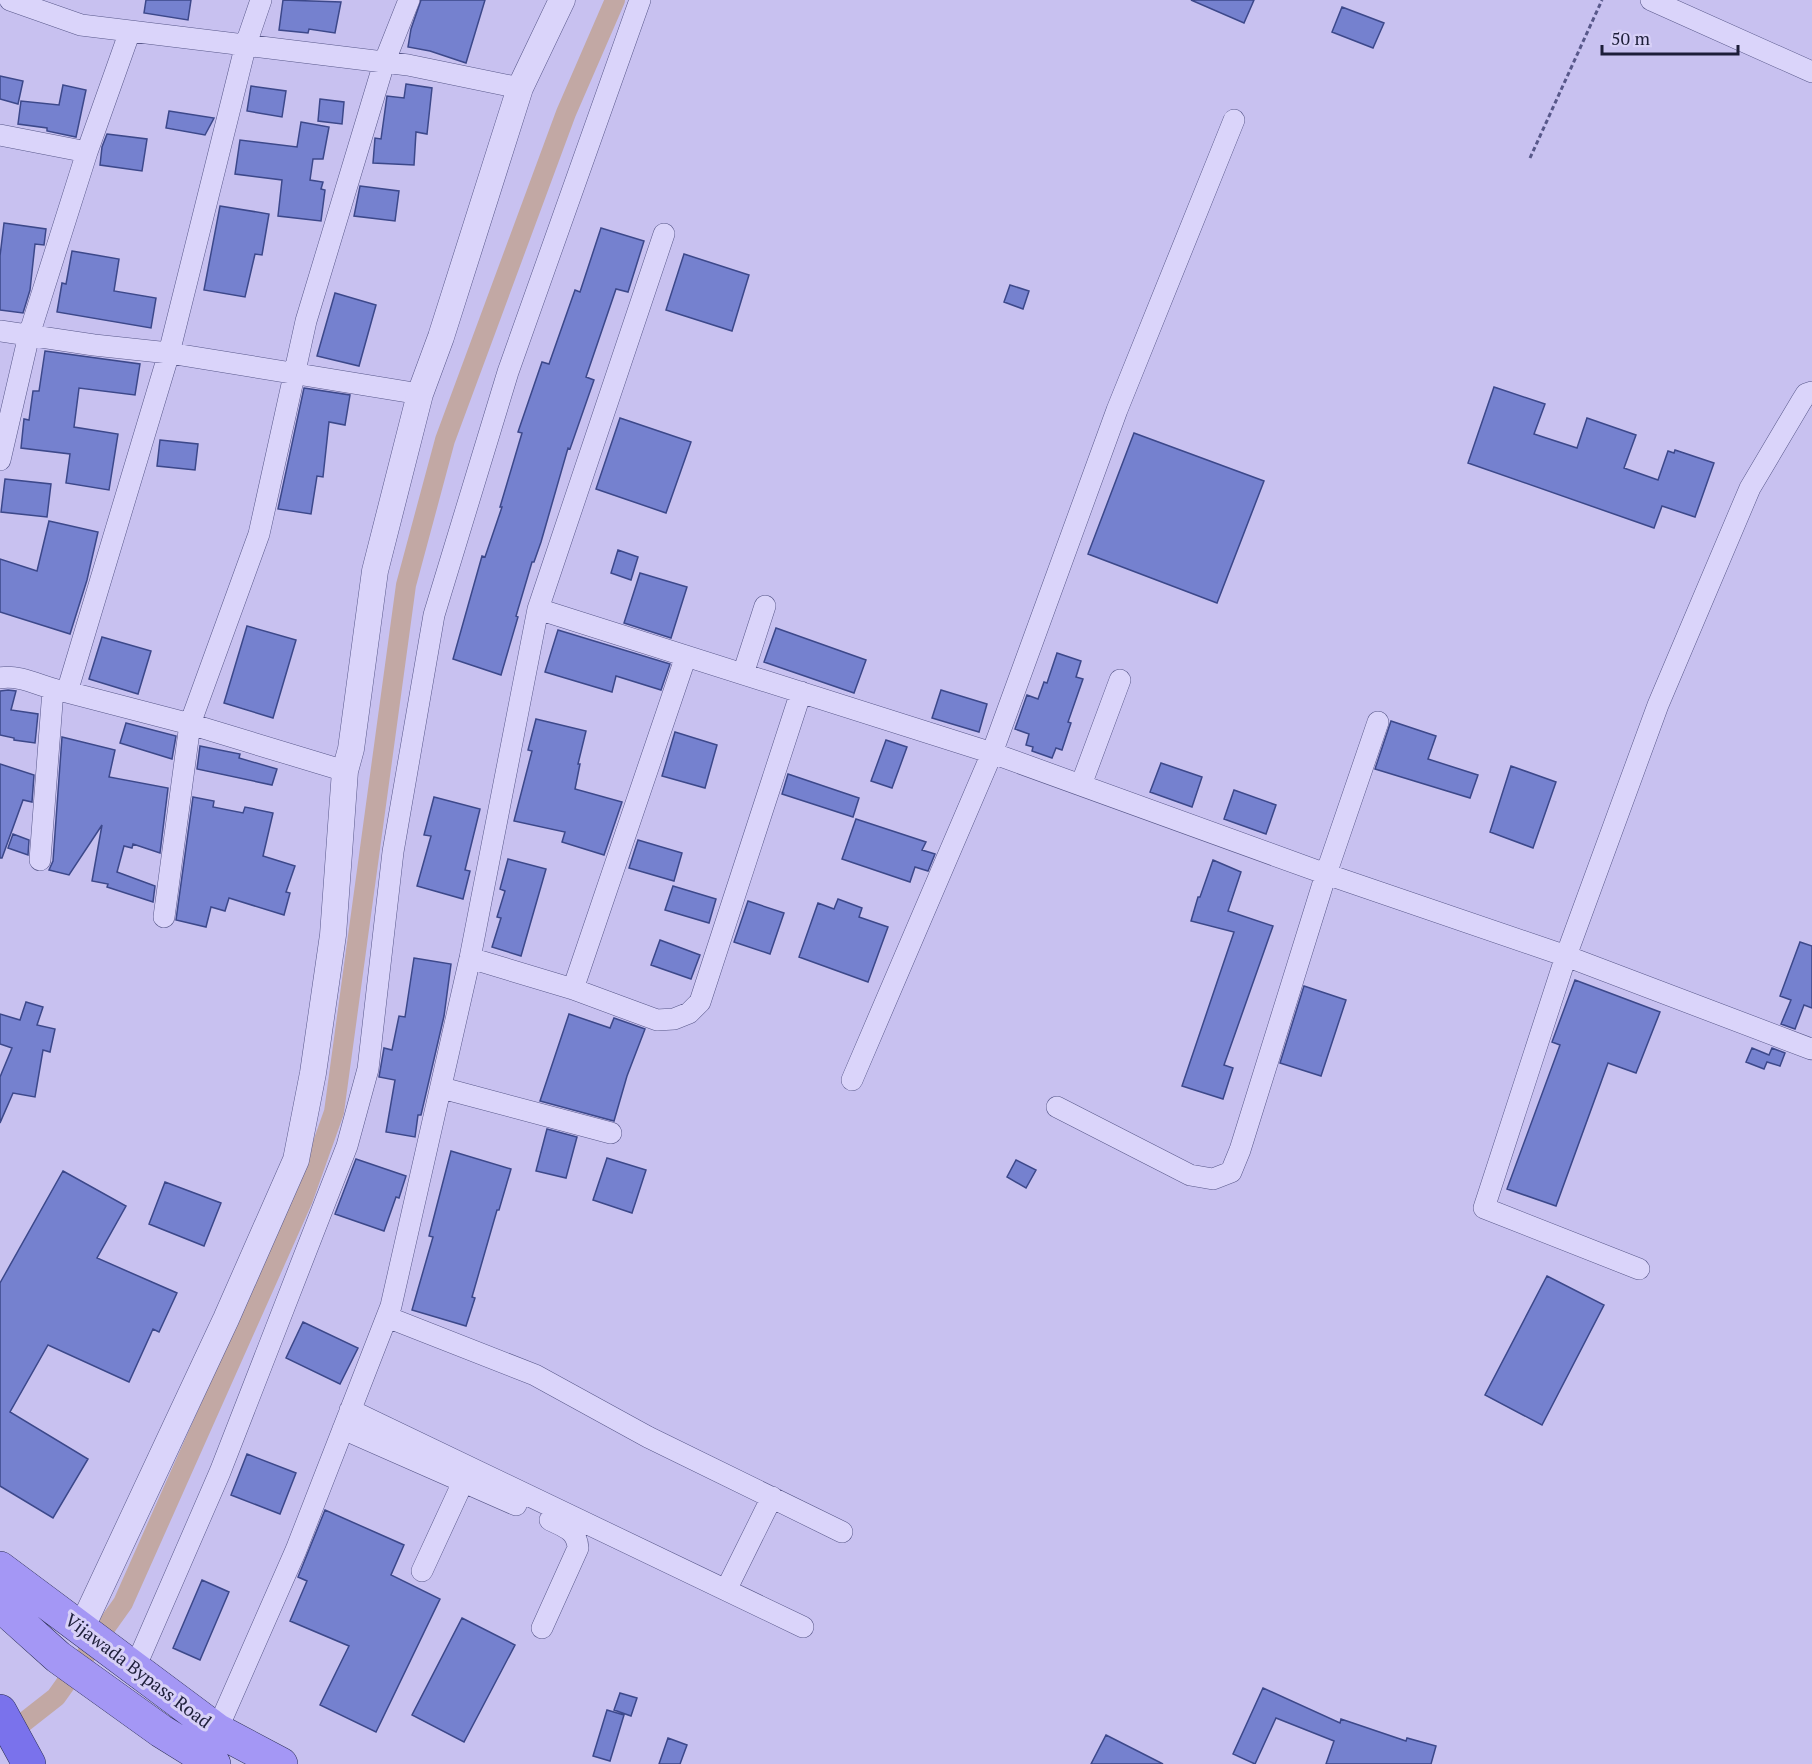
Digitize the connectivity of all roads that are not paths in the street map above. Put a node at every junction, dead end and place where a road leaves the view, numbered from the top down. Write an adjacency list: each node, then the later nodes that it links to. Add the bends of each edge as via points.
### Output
1 (10, 0): 7 (street, via 81,25)
2 (261, 0): 8 (street)
3 (409, 0): 9 (street)
4 (562, 0): 11 (street)
5 (640, 0): 60 (street, via 508,372 434,615 393,852 368,1069 347,1146 220,1472)
6 (1651, 0): 10 (street)
7 (130, 31): 8 (street); 14 (street)
8 (246, 45): 9 (street); 18 (street)
9 (384, 63): 11 (street); 19 (street)
10 (1812, 72)
11 (520, 88): 21 (street)
12 (1234, 120): 33 (street, via 1117,410)
13 (0, 135): 14 (street)
14 (87, 152): 17 (street)
15 (664, 234): 24 (street)
16 (0, 331): 17 (street)
17 (29, 335): 18 (street); 22 (street)
18 (169, 353): 19 (street); 29 (street)
19 (294, 373): 21 (street); 32 (street, via 260,534)
20 (1812, 392): 39 (street, via 1806,394 1750,488 1658,705)
21 (420, 394): 34 (street, via 375,571)
22 (0, 460)
23 (765, 606): 26 (street)
24 (538, 609): 25 (street); 40 (street)
25 (686, 656): 26 (street); 41 (street)
26 (743, 674): 30 (street)
27 (0, 678): 29 (street, via 10,676)
28 (1120, 680): 35 (street)
29 (60, 691): 32 (street); 36 (street)
30 (801, 692): 33 (street); 41 (street, via 700,1002 689,1013 657,1020)
31 (1378, 722): 37 (street)
32 (190, 724): 34 (street); 38 (street)
33 (992, 753): 35 (street); 43 (street)
34 (345, 771): 59 (street, via 333,935 296,1160)
35 (1081, 785): 37 (street)
36 (40, 860)
37 (1326, 874): 39 (street); 45 (street, via 1231,1172 1213,1179 1190,1175)
38 (164, 917)
39 (1566, 956): 42 (street); 47 (street, via 1484,1208)
40 (470, 958): 41 (street); 44 (street)
41 (573, 989)
42 (1812, 1048)
43 (852, 1080)
44 (442, 1088): 46 (street); 48 (street)
45 (1057, 1107)
46 (611, 1133)
47 (1639, 1269)
48 (387, 1317): 49 (street); 51 (street, via 535,1375 648,1437)
49 (347, 1420): 50 (street); 55 (street); 62 (street, via 296,1550)
50 (463, 1482): 54 (street); 57 (street, via 569,1529 578,1540 576,1555)
51 (772, 1497): 52 (street); 55 (street)
52 (842, 1532)
53 (0, 1568): 59 (main road, Vijawada Bypass Road)
54 (422, 1571)
55 (726, 1590): 58 (street)
56 (0, 1605): 64 (main road, Vijawada Bypass Road, via 58,1657)
57 (542, 1628)
58 (803, 1628)
59 (81, 1629): 60 (main road, Vijawada Bypass Road)
60 (132, 1668): 62 (main road, Vijawada Bypass Road)
61 (0, 1711): 63 (highway)
62 (217, 1730): 65 (main road, Vijawada Bypass Road)
63 (29, 1764)
64 (214, 1764)
65 (281, 1764)

